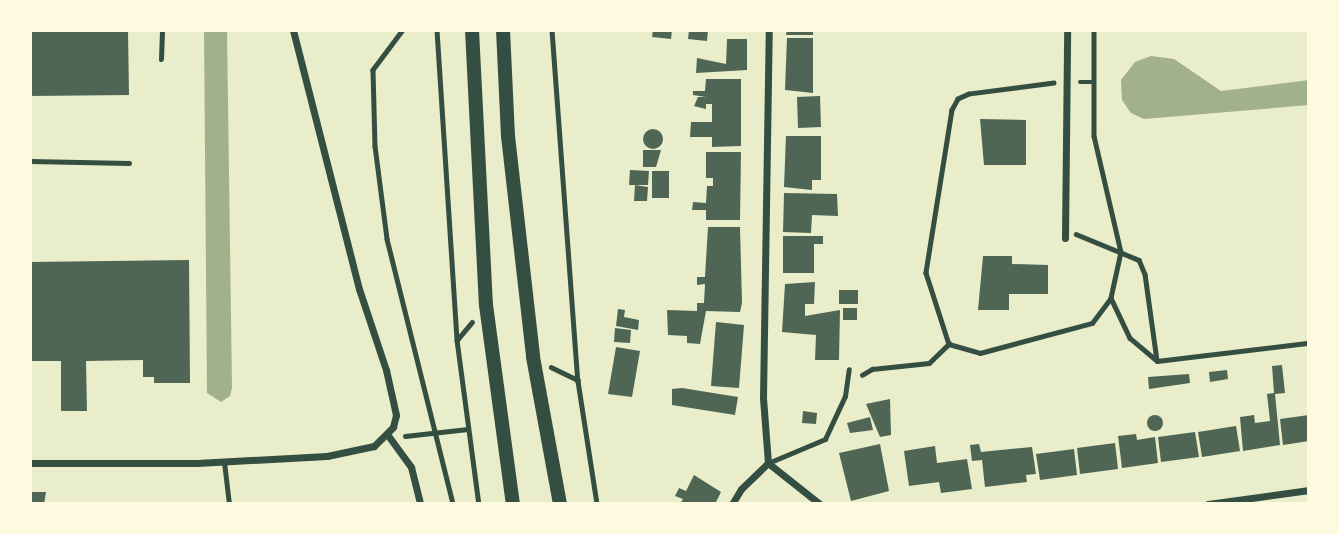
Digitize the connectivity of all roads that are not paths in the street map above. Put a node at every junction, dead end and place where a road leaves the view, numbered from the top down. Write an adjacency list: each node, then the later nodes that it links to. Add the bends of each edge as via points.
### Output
1 (162, 30): 7 (lane)
2 (293, 30): 12 (street, via 359,289 386,370 397,420)
3 (472, 30): 19 (main road, via 486,305)
4 (503, 30): 20 (main road, via 508,136 533,357)
5 (769, 30): 15 (street, via 764,398)
6 (1067, 30): 10 (street)
7 (161, 59)
8 (30, 161): 9 (lane)
9 (129, 163)
10 (1065, 238)
11 (849, 369): 15 (lane, via 848,383 825,439)
12 (387, 434): 13 (street, via 374,446 339,454); 18 (street, via 404,452)
13 (224, 462): 14 (street); 17 (lane)
14 (30, 463)
15 (768, 463): 21 (street); 22 (street)
16 (1309, 490): 23 (street)
17 (229, 504)
18 (420, 504)
19 (513, 504)
20 (561, 504)
21 (732, 504)
22 (820, 504)
23 (1208, 504)

